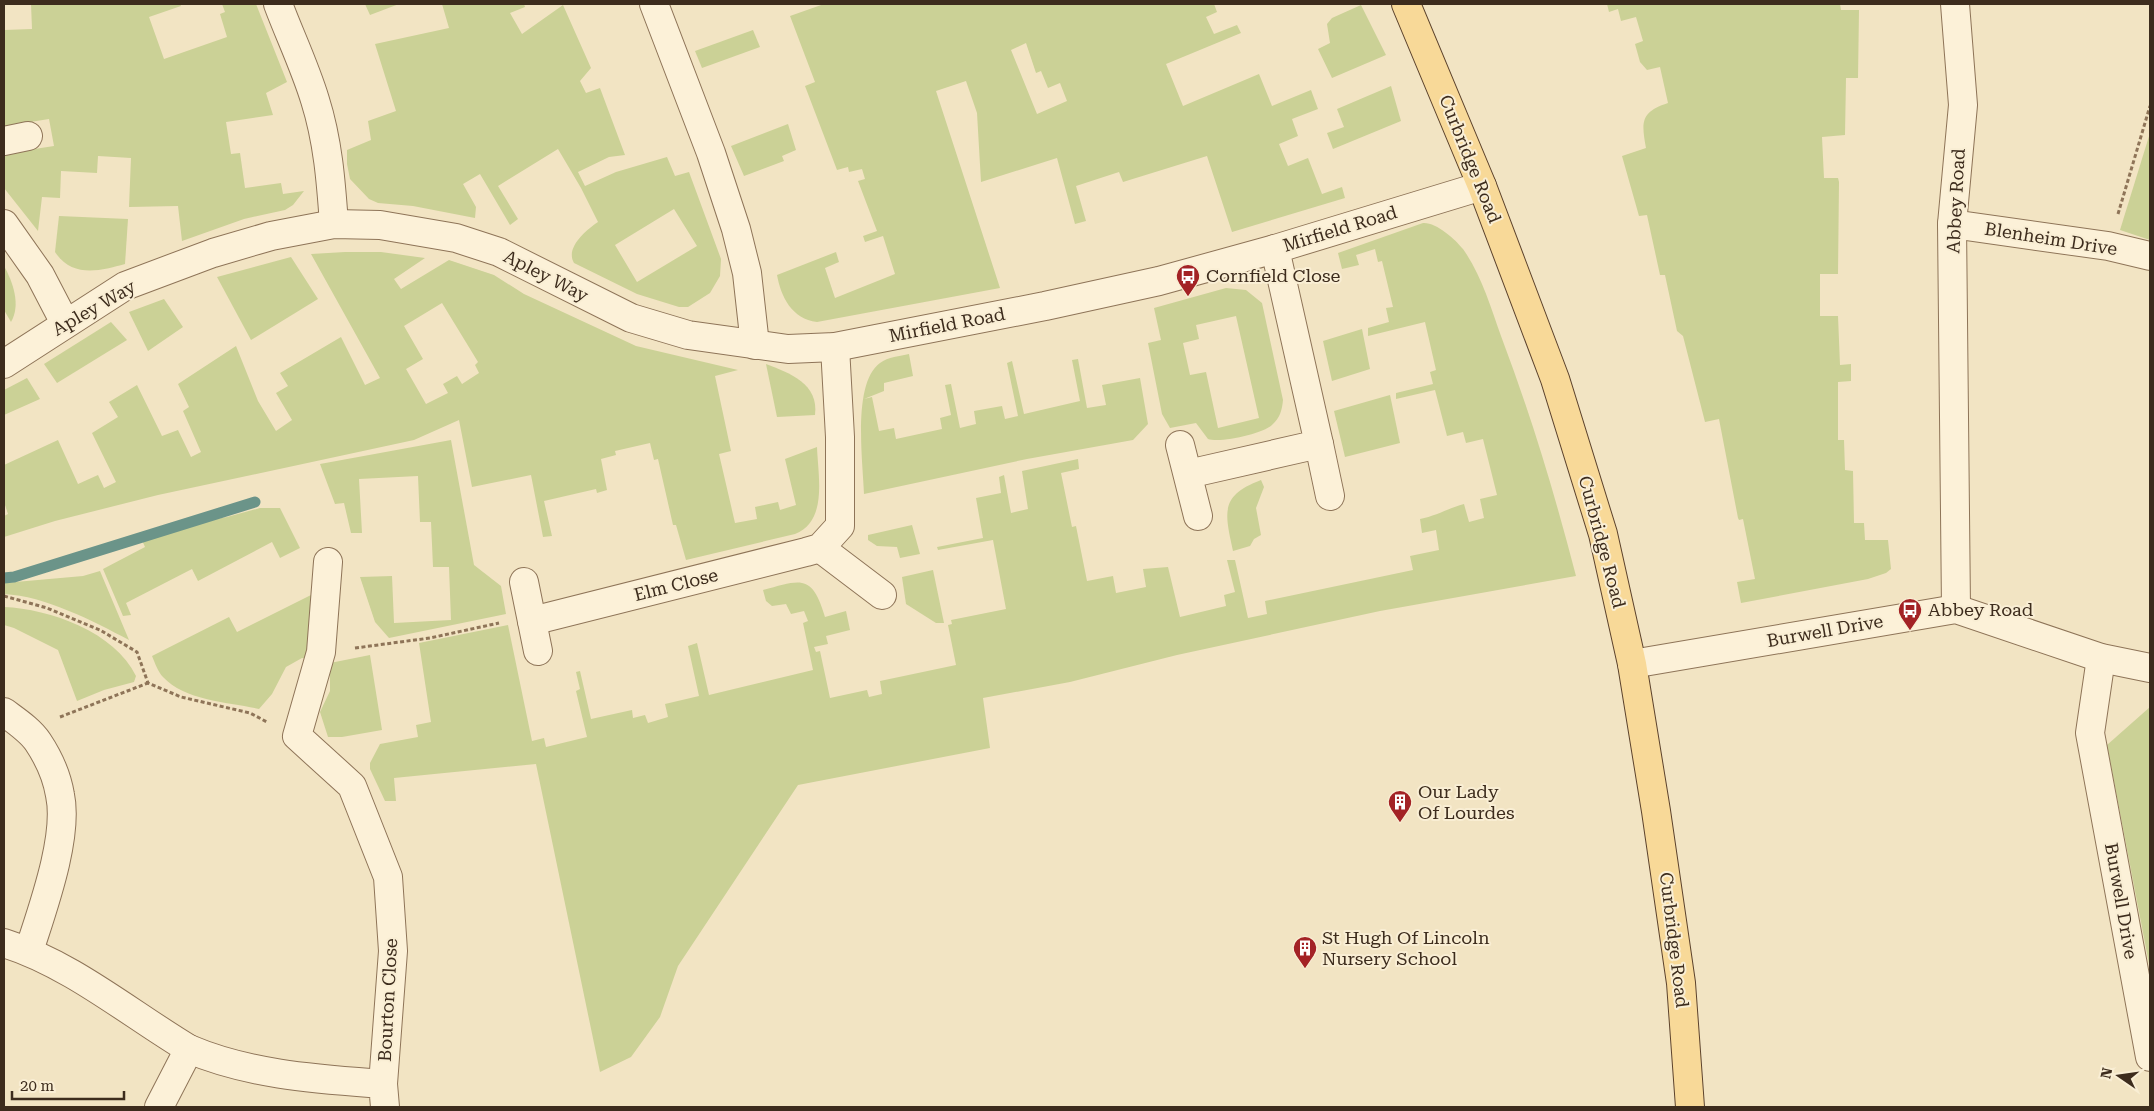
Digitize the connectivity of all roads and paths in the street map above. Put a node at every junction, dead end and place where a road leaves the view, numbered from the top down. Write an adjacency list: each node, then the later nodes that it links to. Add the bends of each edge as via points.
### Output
1 (278, 4): 8 (street, via 315,98 323,129 330,162)
2 (654, 4): 14 (street, via 711,153 736,229 747,273)
3 (1406, 4): 6 (main road, Curbridge Road)
4 (1955, 4): 9 (street, Abbey Road, via 1963,105)
5 (2150, 106): 10 (path)
6 (1482, 186): 11 (street, Mirfield Road); 32 (main road, Curbridge Road, via 1558,388 1603,534)
7 (4, 224): 13 (street, via 40,275)
8 (334, 224): 13 (street, Apley Way, via 271,236 199,258 125,286); 14 (street, Apley Way, via 400,227 456,238 499,252 631,318 688,336)
9 (1952, 224): 10 (street, Blenheim Drive); 27 (street, Abbey Road)
10 (2108, 246): 12 (street, Blenheim Drive)
11 (1275, 250): 15 (street, Mirfield Road, via 1159,281 1045,306); 17 (street)
12 (2150, 256)
13 (65, 323): 16 (street, Apley Way)
14 (754, 345): 15 (street, Mirfield Road, via 788,349)
15 (835, 346): 22 (street, via 840,526)
16 (4, 364)
17 (1319, 444): 19 (street); 20 (street)
18 (1180, 446): 19 (street)
19 (1188, 474): 21 (street)
20 (1330, 496)
21 (1198, 516)
22 (820, 548): 25 (street); 28 (street, Elm Close)
23 (328, 562): 30 (street)
24 (524, 582): 28 (street)
25 (882, 595)
26 (4, 596): 34 (path, via 47,608 100,630 137,652)
27 (1956, 609): 31 (street, Burwell Drive); 32 (street, Burwell Drive)
28 (532, 621): 29 (street); 30 (path, via 515,620 430,638)
29 (538, 650)
30 (321, 652): 37 (street)
31 (2101, 658): 33 (street, Burwell Drive); 41 (street, Burwell Drive, via 2090,733)
32 (1632, 664): 44 (main road, Curbridge Road, via 1679,974)
33 (2150, 668)
34 (148, 684): 36 (path); 37 (path, via 181,697 250,713)
35 (4, 712): 36 (street)
36 (26, 730): 39 (street, via 38,742 53,770 61,804 55,859)
37 (297, 736): 42 (street, Bourton Close, via 352,786 388,877 393,951)
38 (4, 943): 39 (street, Bourton Close)
39 (30, 951): 40 (street, Bourton Close)
40 (189, 1049): 42 (street, Bourton Close, via 235,1064); 43 (street)
41 (2150, 1055)
42 (384, 1096)
43 (159, 1107)
44 (1690, 1107)

